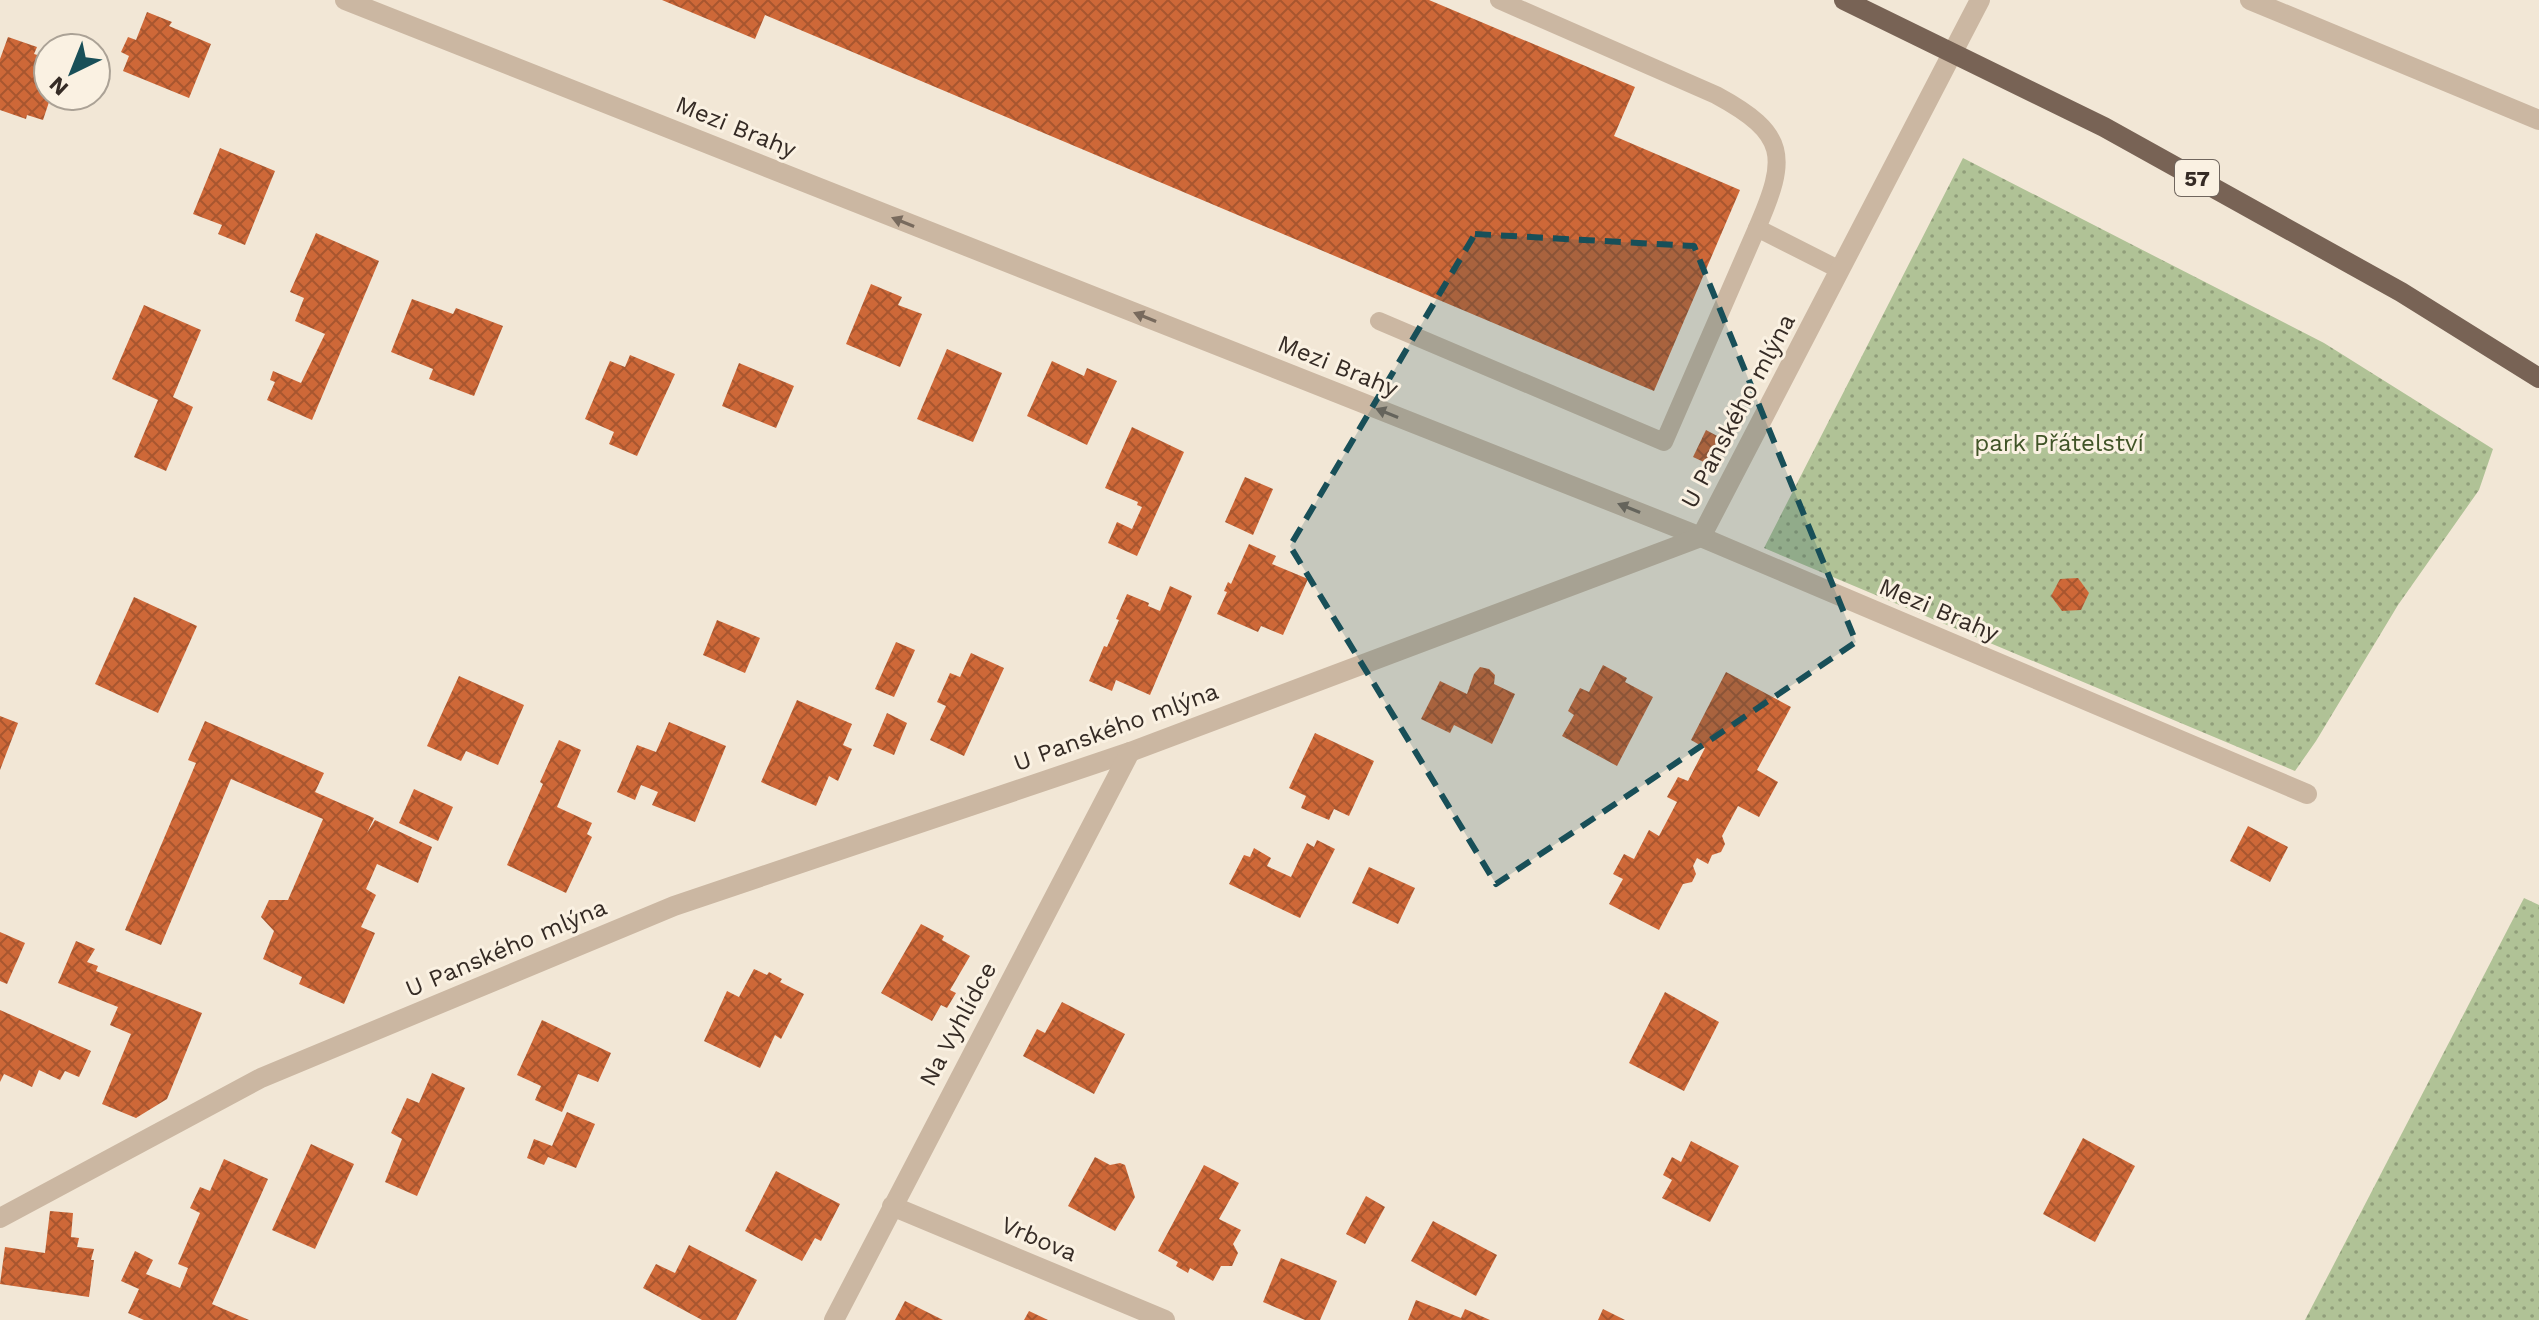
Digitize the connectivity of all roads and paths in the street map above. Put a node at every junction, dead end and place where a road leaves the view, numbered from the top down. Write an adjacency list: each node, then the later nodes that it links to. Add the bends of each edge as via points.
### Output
1 (345, 0): 12 (street, Mezi Brahy, one-way to 1)
2 (1499, 0): 8 (lane, via 1716,95 1760,124 1778,158 1778,176)
3 (1844, 0): 6 (main road, 57)
4 (1980, 0): 6 (street, U Panského mlýna)
5 (2250, 0): 7 (street)
6 (1953, 53): 9 (street, U Panského mlýna); 11 (main road, 57, via 2236,199)
7 (2539, 120)
8 (1757, 228): 9 (lane); 10 (lane, via 1664,442)
9 (1840, 270): 12 (street, U Panského mlýna)
10 (1379, 321)
11 (2539, 378)
12 (1701, 537): 13 (street, U Panského mlýna); 14 (street, Mezi Brahy)
13 (1130, 752): 15 (street, Na Vyhlídce); 16 (street, U Panského mlýna, via 674,906 261,1078)
14 (2307, 794)
15 (892, 1206): 17 (street, Na Vyhlídce); 18 (street, Vrbova)
16 (0, 1218)
17 (834, 1320)
18 (1165, 1320)

